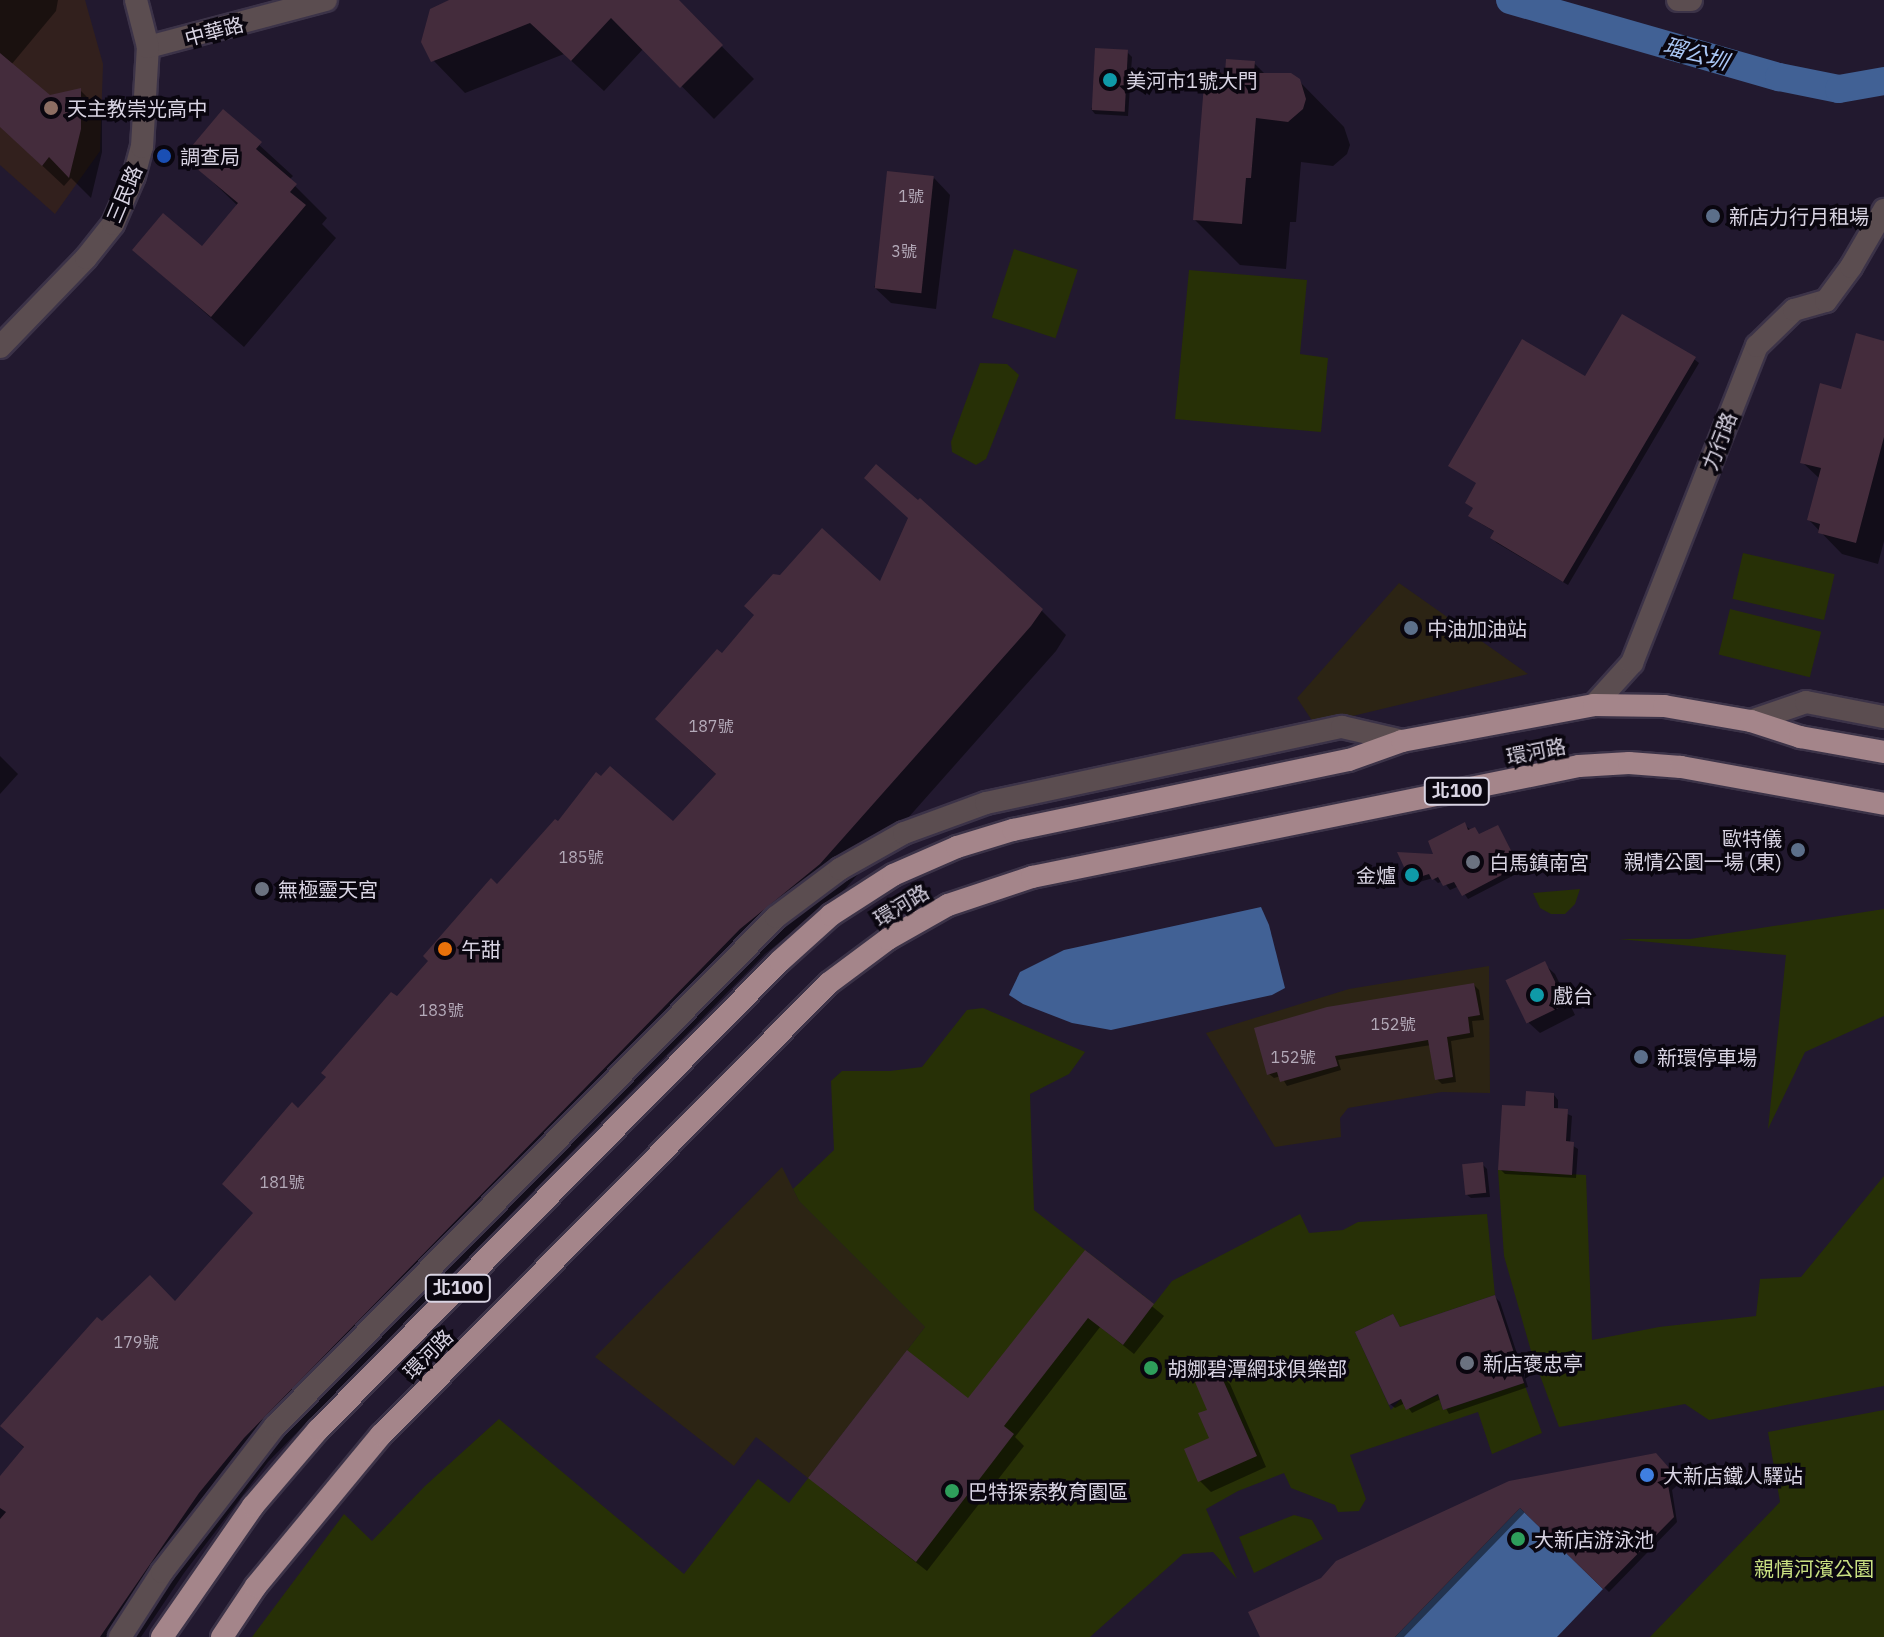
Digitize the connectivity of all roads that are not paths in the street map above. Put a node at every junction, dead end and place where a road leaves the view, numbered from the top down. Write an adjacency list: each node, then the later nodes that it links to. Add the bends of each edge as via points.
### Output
1 (136, 0): 5 (street, 三民路)
2 (326, 0): 5 (street, 中華路)
3 (1678, 0): 4 (street)
4 (1691, 0)
5 (148, 47): 7 (street, 三民路, via 142,147 113,224)
6 (1884, 210): 8 (street, 力行路, via 1826,301 1794,310 1757,346 1632,663)
7 (0, 347)
8 (1594, 705): 10 (highway, 環河路 / 北100, via 1664,706); 11 (highway, 環河路 / 北100)
9 (1884, 717): 10 (street, 環河路, via 1806,702)
10 (1751, 721): 12 (highway, 環河路 / 北100, via 1800,737)
11 (1402, 741): 14 (street, 環河路, via 1342,727 986,803 904,833 840,869 776,917 275,1426 162,1572); 15 (highway, 環河路 / 北100, via 1349,760 1013,830 957,847 893,875 831,915 318,1430 253,1506)
12 (1884, 752)
13 (1884, 804): 16 (highway, 環河路 / 北100, via 1681,767 1579,766 1032,877 948,905 888,939 829,983 381,1435 256,1586)
14 (120, 1637)
15 (162, 1637)
16 (222, 1637)

